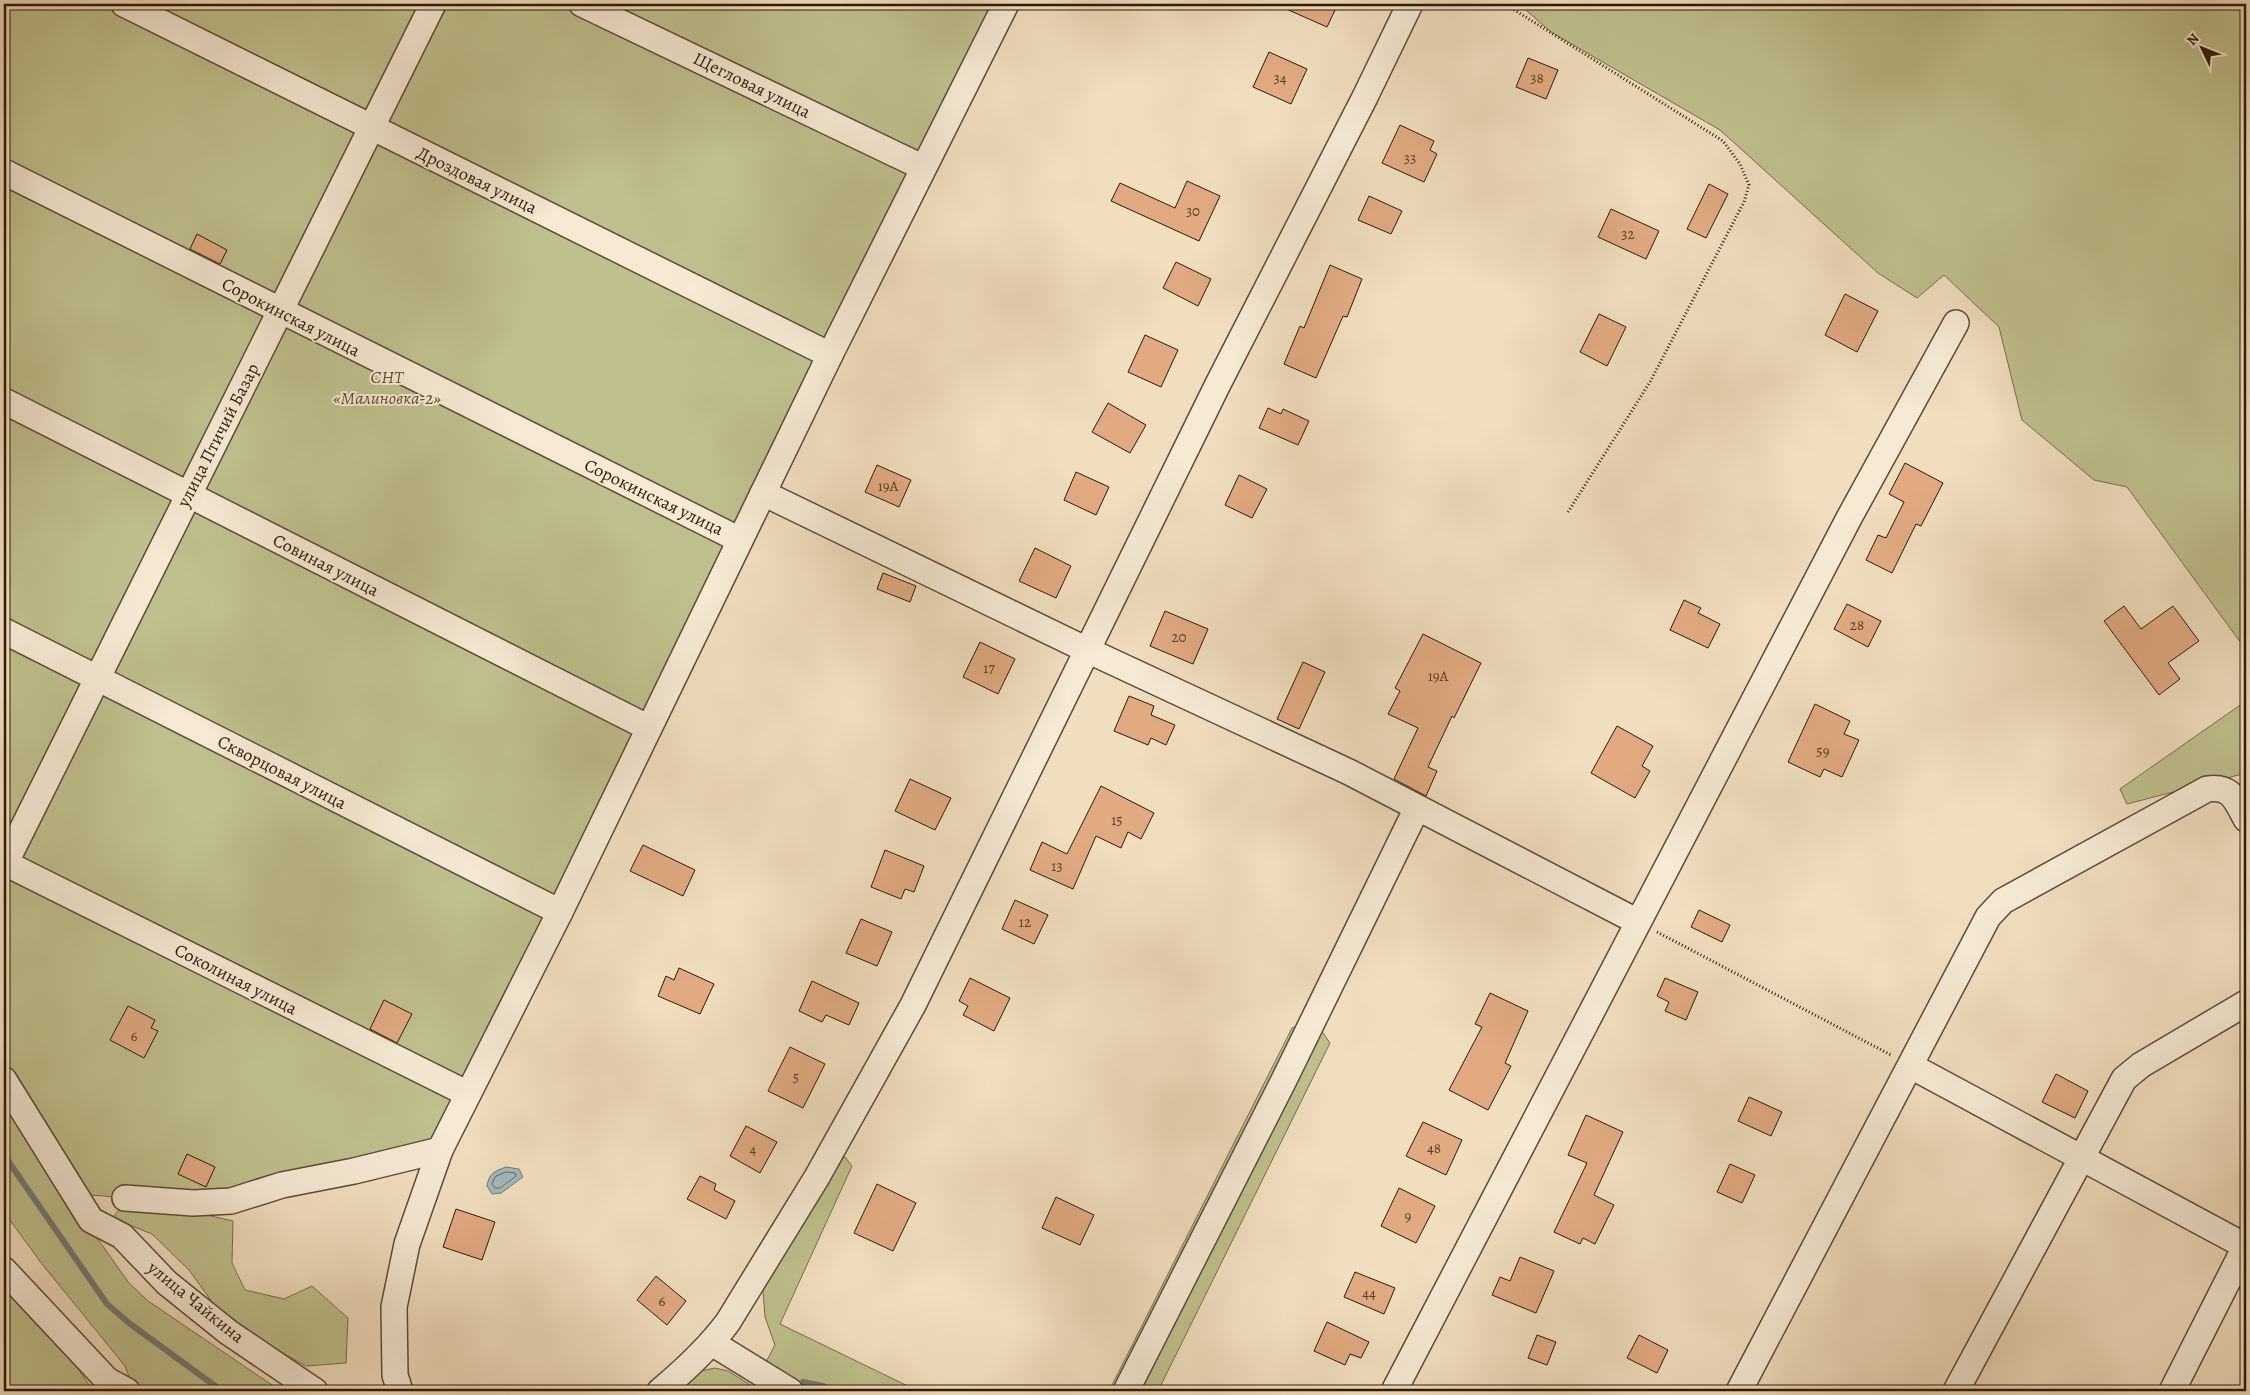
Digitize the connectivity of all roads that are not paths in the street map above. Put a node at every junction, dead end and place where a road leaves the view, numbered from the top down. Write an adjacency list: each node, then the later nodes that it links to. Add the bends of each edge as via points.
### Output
1 (124, 4): 6 (street, Дроздовая улица)
2 (433, 4): 6 (street, улица Птичий Базар)
3 (582, 4): 7 (street, Щегловая улица)
4 (1006, 4): 7 (street)
5 (1410, 4): 17 (street)
6 (371, 128): 9 (street, улица Птичий Базар); 11 (street, Дроздовая улица)
7 (922, 167): 11 (street)
8 (4, 172): 9 (street, Сорокинская улица)
9 (280, 311): 14 (street, улица Птичий Базар); 15 (street, Сорокинская улица)
10 (1956, 323): 24 (street, via 1849,518)
11 (830, 354): 13 (street)
12 (4, 402): 14 (street, Совиная улица)
13 (763, 493): 15 (street); 17 (street)
14 (188, 495): 18 (street, улица Птичий Базар); 19 (street, Совиная улица)
15 (740, 540): 19 (street)
16 (4, 631): 18 (street, Скворцовая улица)
17 (1087, 650): 20 (street, via 1349,772); 34 (street, via 913,1005 816,1177)
18 (97, 678): 22 (street, улица Птичий Базар); 23 (street, Скворцовая улица)
19 (649, 728): 23 (street)
20 (1418, 808): 24 (street); 40 (street)
21 (2246, 819): 26 (street, via 2231,794 2218,787 2207,788 2003,901 1988,917)
22 (4, 865): 28 (street, Соколиная улица)
23 (560, 912): 28 (street)
24 (1638, 922): 41 (street)
25 (2246, 1004): 30 (street, via 2141,1065 2124,1079)
26 (1911, 1066): 30 (street); 42 (street)
27 (4, 1080): 36 (street, улица Чайкина, via 91,1220 122,1236 167,1283 228,1332)
28 (468, 1094): 29 (street)
29 (440, 1150): 31 (street, via 282,1185 231,1201 193,1203); 37 (street, via 407,1244 394,1307 395,1375)
30 (2080, 1158): 32 (street); 43 (street)
31 (125, 1198)
32 (2245, 1245): 44 (street)
33 (4, 1270): 35 (street, via 107,1380)
34 (712, 1343): 38 (street); 39 (street)
35 (127, 1391)
36 (315, 1391)
37 (400, 1391)
38 (660, 1391)
39 (790, 1391)
40 (1126, 1391)
41 (1394, 1391)
42 (1739, 1391)
43 (1956, 1391)
44 (2172, 1391)

